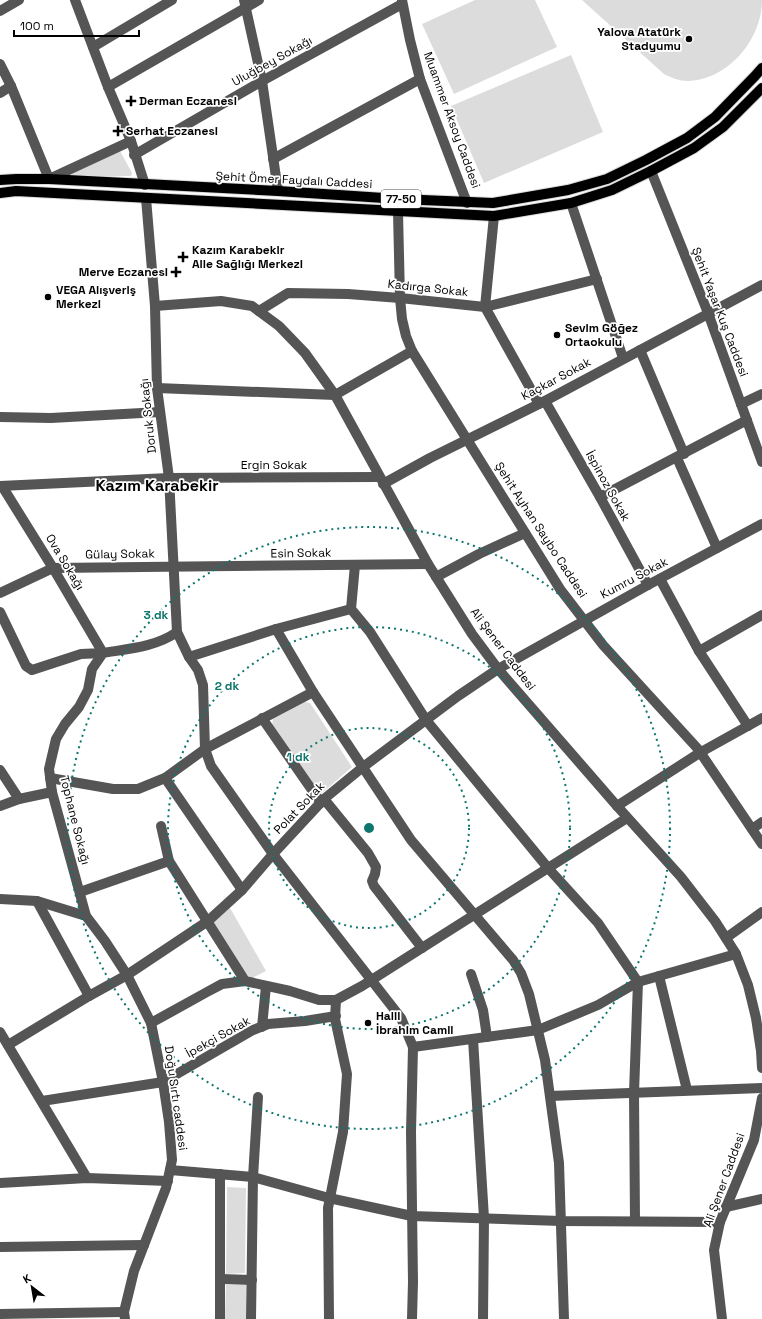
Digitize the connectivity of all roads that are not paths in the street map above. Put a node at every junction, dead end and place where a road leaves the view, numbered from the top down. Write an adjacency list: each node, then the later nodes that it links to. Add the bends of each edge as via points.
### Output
1 (19, 0): 8 (street)
2 (75, 0): 9 (street)
3 (172, 0): 6 (street)
4 (259, 0): 7 (street)
5 (402, 2): 12 (street, Muammer Aksoy Caddesi); 13 (street, Uluğbey Sokağı)
6 (155, 4): 9 (street)
7 (245, 4): 13 (street); 15 (street)
8 (0, 11)
9 (93, 47): 15 (street)
10 (0, 64): 14 (street)
11 (762, 68): 21 (main road, Şehit Ömer Faydalı Caddesi / 77-50, via 715,117 687,138)
12 (420, 80): 20 (street); 29 (street, Muammer Aksoy Caddesi)
13 (262, 81): 19 (street, Uluğbey Sokağı); 20 (street)
14 (11, 86): 17 (street); 24 (street)
15 (108, 87): 18 (street)
16 (762, 88): 22 (main road, 77-50, via 723,127 694,148)
17 (0, 93)
18 (131, 141): 19 (street); 24 (street)
19 (134, 155): 25 (street)
20 (273, 159): 26 (street)
21 (646, 160): 22 (main road); 29 (main road, Şehit Ömer Faydalı Caddesi / 77-50, via 607,179 568,190 494,203)
22 (651, 171): 30 (main road, 77-50, via 612,190); 39 (street, Şehit Yaşar Kuş Caddesi)
23 (0, 180): 24 (main road, Şehit Ömer Faydalı Caddesi / 77-50)
24 (49, 180): 25 (main road, Şehit Ömer Faydalı Caddesi / 77-50)
25 (144, 185): 26 (main road, Şehit Ömer Faydalı Caddesi / 77-50); 28 (main road)
26 (278, 191): 29 (main road, Şehit Ömer Faydalı Caddesi / 77-50)
27 (0, 193): 28 (main road, 77-50)
28 (146, 198): 31 (main road, 77-50); 36 (street, Doruk Sokağı)
29 (467, 203)
30 (571, 203): 32 (main road, 77-50); 33 (street)
31 (398, 212): 32 (main road, 77-50); 35 (street, Şehit Ayhan Saybo Caddesi)
32 (494, 216): 37 (street)
33 (597, 279): 37 (street, Kadırga Sokak); 42 (street)
34 (762, 285): 39 (street, Kaçkar Sokak)
35 (400, 298): 37 (street, Kadırga Sokak); 38 (street, Kadırga Sokak, via 348,294 288,294); 41 (street, Şehit Ayhan Saybo Caddesi, via 404,331)
36 (155, 306): 38 (street, Ali Şener Caddesi, via 221,302 252,306); 43 (street, Doruk Sokağı)
37 (485, 307): 46 (street, İspinoz Sokak)
38 (259, 311): 45 (street, Ali Şener Caddesi, via 279,326 305,353)
39 (708, 313): 40 (street, Kaçkar Sokak); 47 (street, Şehit Yaşar Kuş Caddesi)
40 (640, 350): 42 (street, Kaçkar Sokak); 52 (street)
41 (412, 351): 45 (street); 51 (street, Şehit Ayhan Saybo Caddesi)
42 (623, 358): 46 (street, Kaçkar Sokak)
43 (157, 388): 45 (street); 48 (street, Doruk Sokağı)
44 (762, 394): 47 (street)
45 (335, 395): 55 (street, Ali Şener Caddesi)
46 (542, 403): 51 (street, Kaçkar Sokak); 57 (street, İspinoz Sokak)
47 (741, 404): 50 (street, Şehit Yaşar Kuş Caddesi)
48 (160, 412): 49 (street, via 52,418); 54 (street, Doruk Sokağı)
49 (0, 417)
50 (747, 420): 52 (street); 53 (street, Şehit Yaşar Kuş Caddesi)
51 (467, 439): 55 (street, Kaçkar Sokak); 59 (street, Şehit Ayhan Saybo Caddesi)
52 (680, 456): 57 (street); 60 (street)
53 (762, 462)
54 (169, 478): 55 (street, Ergin Sokak); 56 (street, Ergin Sokak); 63 (street, Doruk Sokağı)
55 (381, 480): 61 (street, Ali Şener Caddesi)
56 (1, 486): 64 (street, Ova Sokağı)
57 (600, 497): 67 (street, İspinoz Sokak)
58 (762, 524): 60 (street, Kumru Sokak)
59 (525, 533): 65 (street); 72 (street, Şehit Ayhan Saybo Caddesi, via 560,589)
60 (717, 548): 66 (street, Kumru Sokak)
61 (428, 564): 62 (street, Esin Sokak); 65 (street, Ali Şener Caddesi)
62 (355, 565): 63 (street, Esin Sokak); 69 (street)
63 (174, 566): 64 (street, Gülay Sokak); 74 (street, Doruk Sokağı)
64 (53, 568): 68 (street, Gülay Sokak); 76 (street, Ova Sokağı)
65 (436, 577): 78 (street, Ali Şener Caddesi, via 472,634)
66 (660, 579): 67 (street, Kumru Sokak); 75 (street)
67 (648, 585): 72 (street, Kumru Sokak)
68 (0, 593)
69 (351, 609): 73 (street); 82 (street, via 370,632)
70 (0, 612): 76 (street, via 26,666 32,670 81,654)
71 (762, 616): 75 (street)
72 (584, 620): 78 (street, Kumru Sokak); 85 (street, Şehit Ayhan Saybo Caddesi)
73 (276, 629): 77 (street); 79 (street)
74 (177, 632): 76 (street, via 150,644); 77 (street)
75 (699, 651): 83 (street)
76 (103, 653): 88 (street, Tophane Sokağı, via 92,669 88,690 79,707 56,739 49,769)
77 (189, 657): 84 (street, via 198,670 203,685)
78 (498, 669): 82 (street, Polat Sokak); 94 (street, Ali Şener Caddesi)
79 (314, 692): 80 (street); 86 (street)
80 (262, 718): 84 (street); 92 (street)
81 (762, 718): 83 (street)
82 (426, 720): 86 (street, Polat Sokak); 102 (street)
83 (748, 726): 85 (street)
84 (205, 749): 89 (street); 100 (street, via 211,766)
85 (701, 752): 94 (street); 98 (street, Şehit Ayhan Saybo Caddesi)
86 (363, 767): 92 (street, Polat Sokak); 108 (street, via 411,840)
87 (0, 770): 91 (street)
88 (50, 778): 89 (street, via 113,789 138,789); 90 (street, Tophane Sokağı)
89 (165, 778): 103 (street)
90 (52, 792): 91 (street); 104 (street, Tophane Sokağı)
91 (19, 798): 93 (street)
92 (323, 801): 100 (street, Polat Sokak); 112 (street, via 368,853 376,867 372,881 374,886)
93 (0, 806)
94 (617, 806): 95 (street, Ali Şener Caddesi)
95 (627, 818): 102 (street); 111 (street, Ali Şener Caddesi, via 681,877)
96 (762, 822): 98 (street)
97 (161, 826): 101 (street)
98 (752, 829): 99 (street, Şehit Ayhan Saybo Caddesi)
99 (762, 844)
100 (273, 854): 103 (street, Polat Sokak); 117 (street)
101 (170, 861): 104 (street); 110 (street)
102 (548, 868): 108 (street); 119 (street, via 598,923)
103 (242, 890): 110 (street, Polat Sokak)
104 (80, 892): 109 (street, Tophane Sokağı)
105 (0, 899): 106 (street)
106 (37, 901): 109 (street); 121 (street)
107 (762, 912): 111 (street)
108 (474, 915): 112 (street); 127 (street, via 521,973 530,994)
109 (86, 916): 115 (street, Doğu Sırtı caddesi, via 106,941)
110 (208, 921): 115 (street, Polat Sokak); 118 (street)
111 (726, 938): 113 (street, Ali Şener Caddesi)
112 (422, 948): 117 (street)
113 (736, 954): 116 (street); 124 (street, Ali Şener Caddesi)
114 (471, 974): 129 (street, via 483,1010)
115 (127, 975): 121 (street, Polat Sokak); 125 (street, Doğu Sırtı caddesi)
116 (659, 976): 119 (street); 136 (street)
117 (371, 980): 122 (street); 132 (street, via 401,1018)
118 (245, 981): 120 (street); 125 (street, via 222,984)
119 (638, 982): 127 (street, via 598,1005); 137 (street)
120 (266, 986): 122 (street, via 319,1000); 126 (street)
121 (89, 996): 131 (street, Polat Sokak)
122 (336, 1000): 123 (street)
123 (336, 1016): 126 (street, İpekçi Sokak, via 268,1024); 148 (street, via 347,1074 343,1132)
124 (759, 1018): 133 (street, Ali Şener Caddesi)
125 (151, 1023): 134 (street, Doğu Sırtı caddesi)
126 (262, 1027): 134 (street, İpekçi Sokak)
127 (538, 1030): 129 (street); 138 (street)
128 (0, 1032): 131 (street)
129 (487, 1037): 130 (street)
130 (473, 1039): 132 (street); 152 (street)
131 (8, 1045): 141 (street)
132 (413, 1047): 151 (street)
133 (762, 1068)
134 (163, 1082): 141 (street); 142 (street, Doğu Sırtı caddesi, via 169,1122 172,1160)
135 (762, 1088): 136 (street)
136 (687, 1090): 137 (street)
137 (634, 1093): 138 (street); 154 (street)
138 (550, 1096): 153 (street, via 559,1163)
139 (258, 1097): 144 (street)
140 (762, 1098): 150 (street, Ali Şener Caddesi, via 754,1140)
141 (42, 1101): 145 (street)
142 (170, 1170): 143 (street); 146 (street, Doğu Sırtı caddesi)
143 (220, 1174): 144 (street); 158 (street)
144 (252, 1177): 148 (street); 159 (street)
145 (87, 1178): 146 (street); 147 (street)
146 (168, 1181): 156 (street, Doğu Sırtı caddesi)
147 (0, 1183)
148 (329, 1198): 151 (street); 164 (street)
149 (762, 1199): 150 (street)
150 (726, 1207): 155 (street, Ali Şener Caddesi)
151 (412, 1216): 152 (street); 165 (street)
152 (484, 1218): 153 (street); 166 (street)
153 (561, 1221): 154 (street); 167 (street)
154 (635, 1221): 155 (street)
155 (720, 1222): 168 (street, Ali Şener Caddesi, via 714,1250)
156 (144, 1245): 157 (street); 161 (street, Doğu Sırtı caddesi, via 134,1271)
157 (0, 1247)
158 (221, 1279): 159 (street); 162 (street)
159 (252, 1280): 163 (street)
160 (0, 1314): 161 (street)
161 (124, 1315)
162 (220, 1319)
163 (252, 1319)
164 (329, 1319)
165 (412, 1319)
166 (483, 1319)
167 (564, 1319)
168 (722, 1319)

